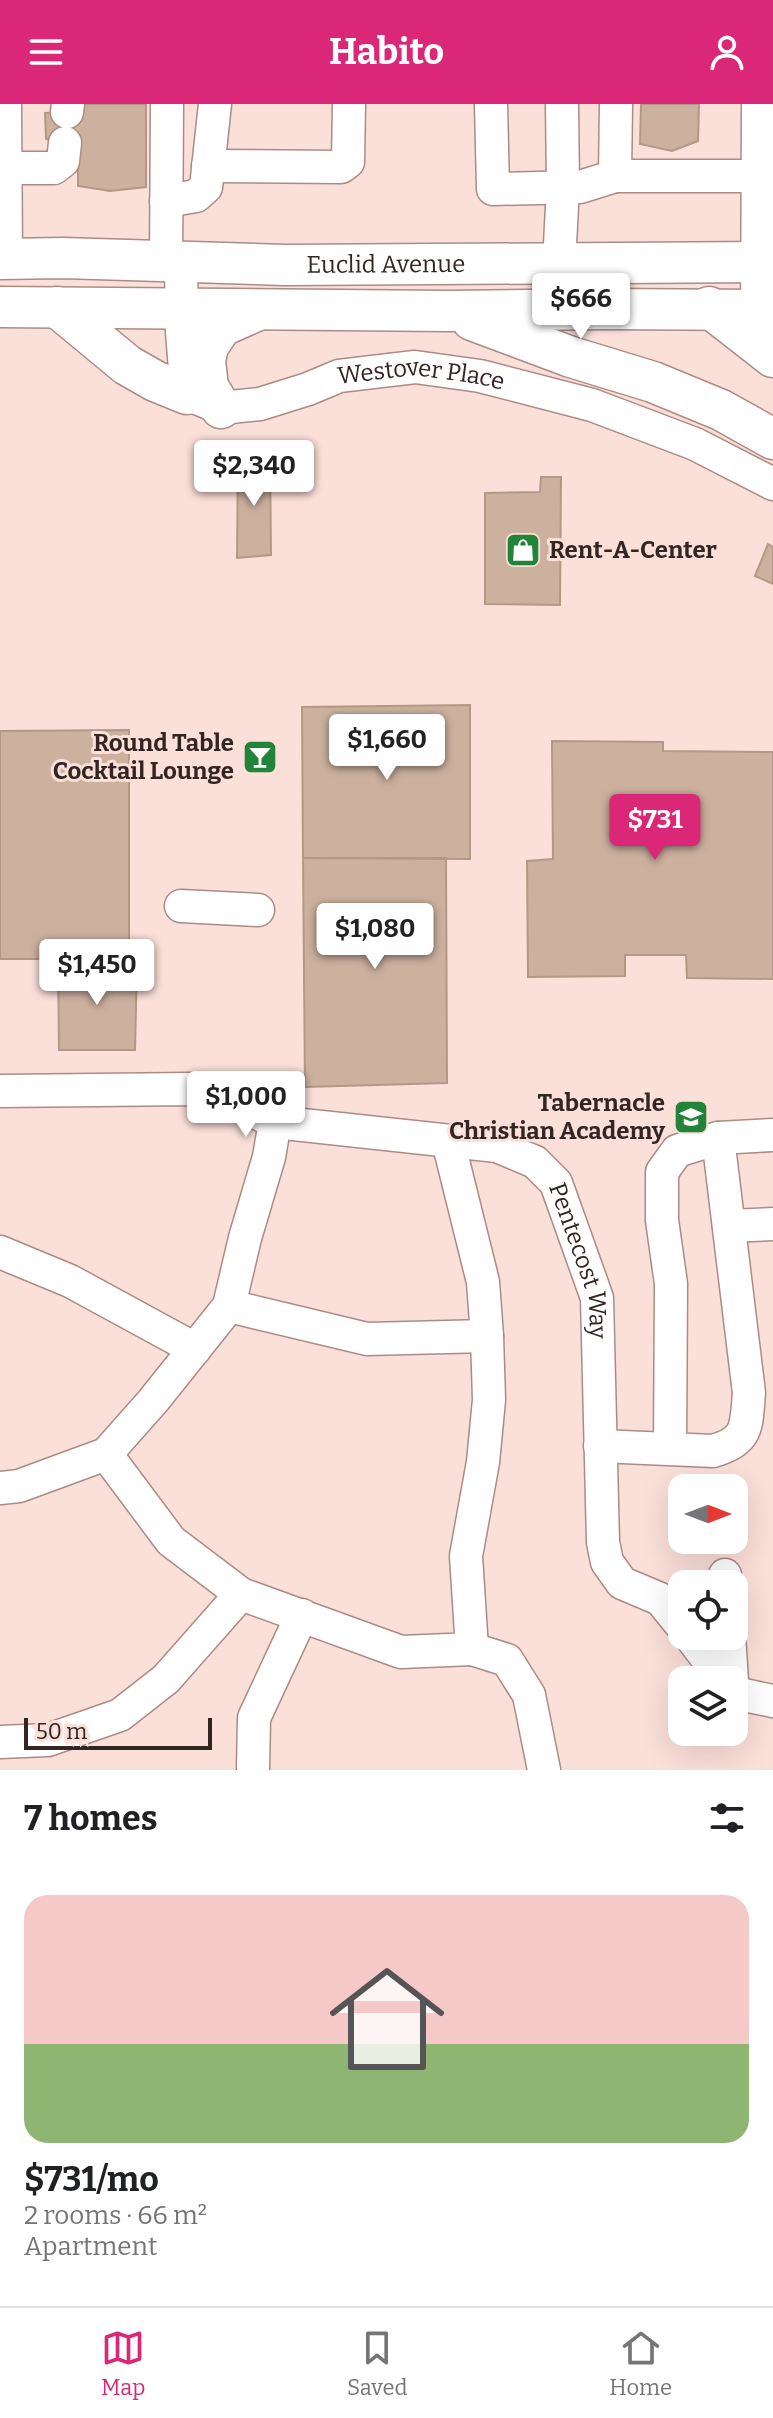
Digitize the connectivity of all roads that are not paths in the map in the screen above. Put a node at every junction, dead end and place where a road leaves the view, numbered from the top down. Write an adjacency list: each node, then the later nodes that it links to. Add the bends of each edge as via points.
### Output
1 (5, 104): 11 (street)
2 (167, 104): 15 (street)
3 (215, 104): 10 (street)
4 (349, 104): 10 (street, via 348,162 341,167)
5 (491, 104): 14 (street, via 493,189)
6 (562, 104): 14 (street)
7 (616, 104): 12 (street)
8 (758, 104): 13 (street)
9 (67, 120): 11 (street, via 63,161 54,168)
10 (208, 166): 15 (street, via 206,187 196,196)
11 (3, 168): 17 (street)
12 (615, 176): 13 (street); 14 (street)
13 (758, 176): 16 (street)
14 (563, 187): 19 (street)
15 (166, 201): 18 (street)
16 (765, 262): 20 (main road, Euclid Avenue); 27 (street)
17 (2, 263): 18 (main road, Euclid Avenue, via 63,258)
18 (174, 263): 19 (main road, Euclid Avenue); 23 (street)
19 (559, 264): 20 (main road, Euclid Avenue)
20 (628, 264): 25 (main road, via 685,290)
21 (0, 307): 22 (main road, Euclid Avenue)
22 (57, 307): 23 (main road, Euclid Avenue); 28 (main road, via 127,365)
23 (183, 308): 24 (main road, Euclid Avenue); 28 (street, via 182,332)
24 (258, 310): 26 (main road, Euclid Avenue); 28 (main road, via 222,326 208,346)
25 (713, 310): 26 (main road, Euclid Avenue); 27 (main road)
26 (449, 311): 29 (main road, via 653,382)
27 (765, 330)
28 (204, 401): 30 (street, Westover Place, via 260,404 339,376 415,367 480,376 592,405 695,444)
29 (773, 439)
30 (773, 484)
31 (181, 906): 32 (street)
32 (258, 910)
33 (0, 1091): 34 (street, Pentecost Way, via 191,1089 221,1095)
34 (275, 1122): 37 (street, Pentecost Way); 41 (street)
35 (773, 1135): 36 (street)
36 (718, 1138): 39 (street); 45 (street, via 677,1151 662,1172 671,1284)
37 (448, 1141): 42 (street, via 483,1282); 44 (street, Pentecost Way, via 497,1146 535,1162 556,1183 597,1298)
38 (773, 1224): 39 (street)
39 (729, 1226): 45 (street, via 749,1393 747,1423 732,1446 713,1451)
40 (0, 1252): 43 (street, via 70,1281)
41 (229, 1306): 42 (street, via 367,1339); 43 (street)
42 (487, 1336): 51 (street, via 489,1400 466,1556)
43 (195, 1349): 46 (street)
44 (600, 1446): 45 (street); 49 (street, Pentecost Way, via 607,1562 622,1583 660,1599)
45 (670, 1448)
46 (106, 1454): 47 (street); 48 (street, via 171,1541)
47 (0, 1488)
48 (241, 1594): 50 (street); 54 (street, via 166,1679 120,1715 48,1740)
49 (668, 1609)
50 (302, 1615): 51 (street, via 401,1652); 55 (street, via 254,1718)
51 (472, 1649): 56 (street, via 507,1660 529,1695)
52 (748, 1696): 53 (street)
53 (773, 1701)
54 (0, 1742)
55 (253, 1770)
56 (544, 1770)

